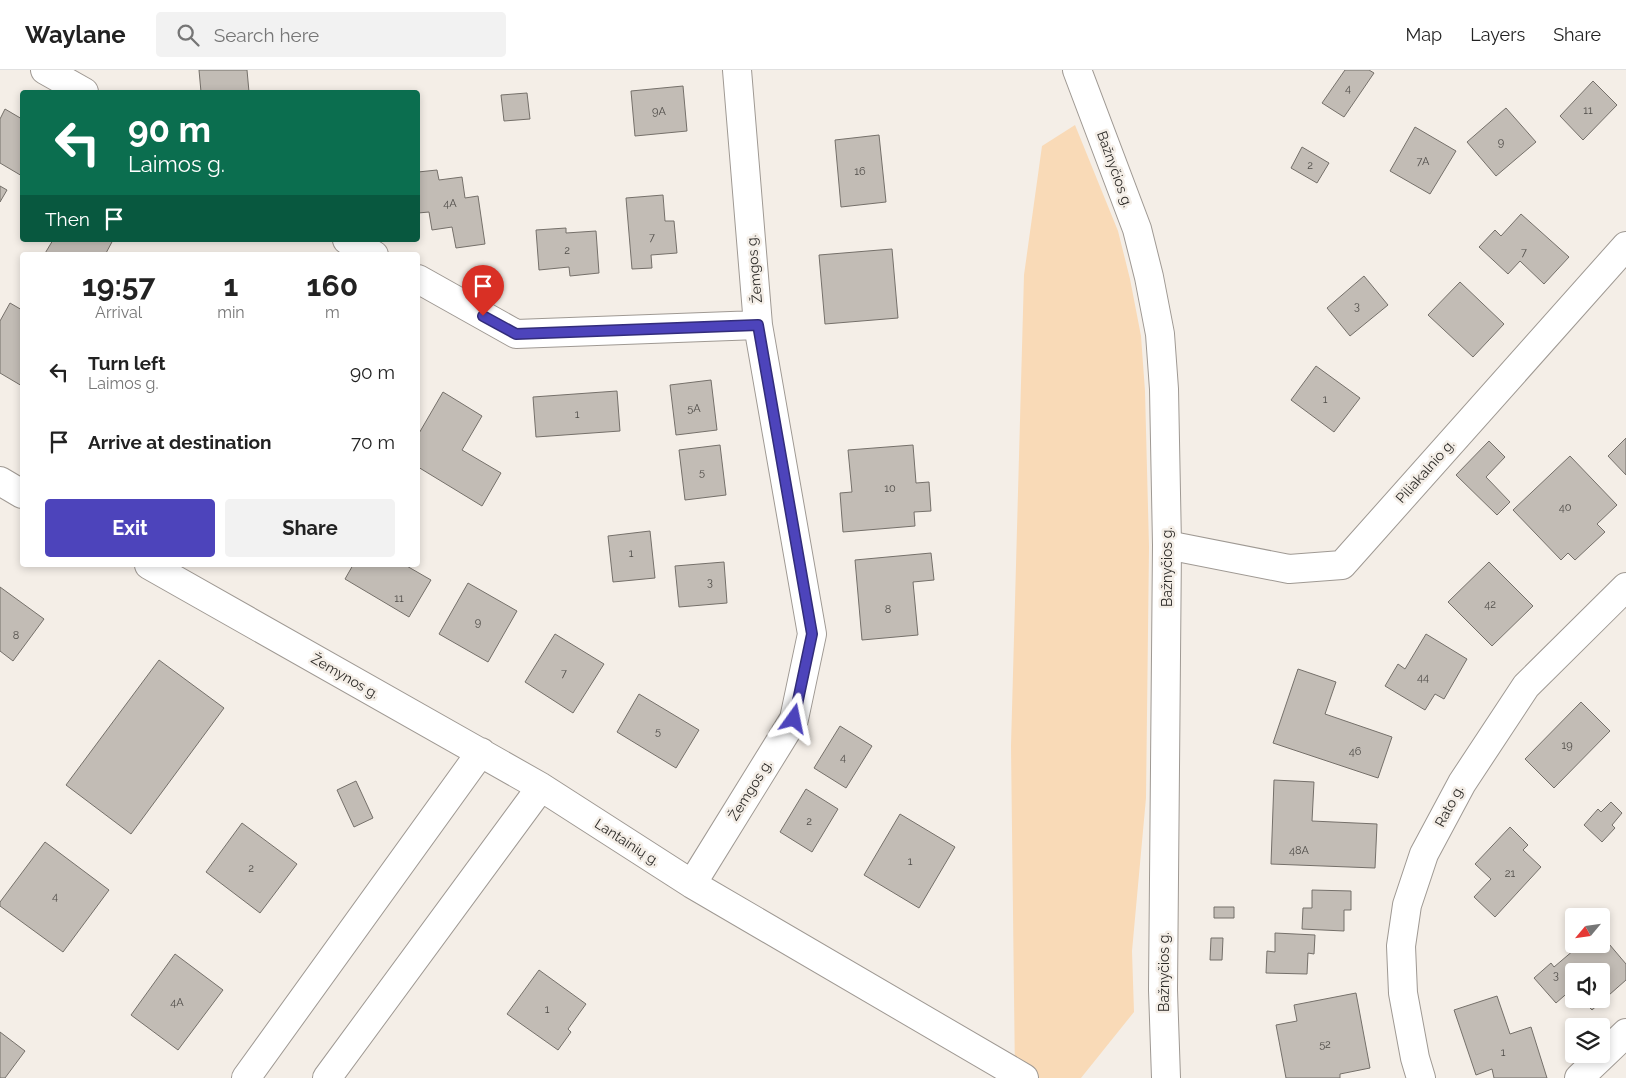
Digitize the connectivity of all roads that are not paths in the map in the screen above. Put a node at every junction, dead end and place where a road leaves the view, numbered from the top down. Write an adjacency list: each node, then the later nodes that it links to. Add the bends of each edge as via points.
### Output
1 (45, 70): 4 (street)
2 (738, 70): 9 (street, Žemgos g.)
3 (1077, 70): 12 (street, Bažnyčios g., via 1137,229 1160,334)
4 (80, 90)
5 (351, 242): 7 (street)
6 (1626, 246): 12 (street, Piliakalnio g., via 1342,565 1289,569)
7 (369, 252)
8 (420, 281): 9 (street, via 516,334)
9 (758, 325): 17 (street, Žemgos g., via 812,634 794,719)
10 (0, 481): 11 (street)
11 (20, 493)
12 (1167, 545): 22 (street, Bažnyčios g., via 1163,980)
13 (153, 567): 15 (street, Žemynos g.)
14 (1626, 588): 23 (street, Rato g., via 1526,686 1462,783 1424,854 1407,905 1402,946 1403,993)
15 (481, 752): 16 (street, Žemynos g.); 19 (street)
16 (541, 787): 17 (street, Lantainių g.); 20 (street)
17 (692, 884): 21 (street, Lantainių g.)
18 (1626, 1033): 24 (street)
19 (246, 1078)
20 (326, 1078)
21 (1024, 1078)
22 (1166, 1078)
23 (1421, 1078)
24 (1579, 1078)

